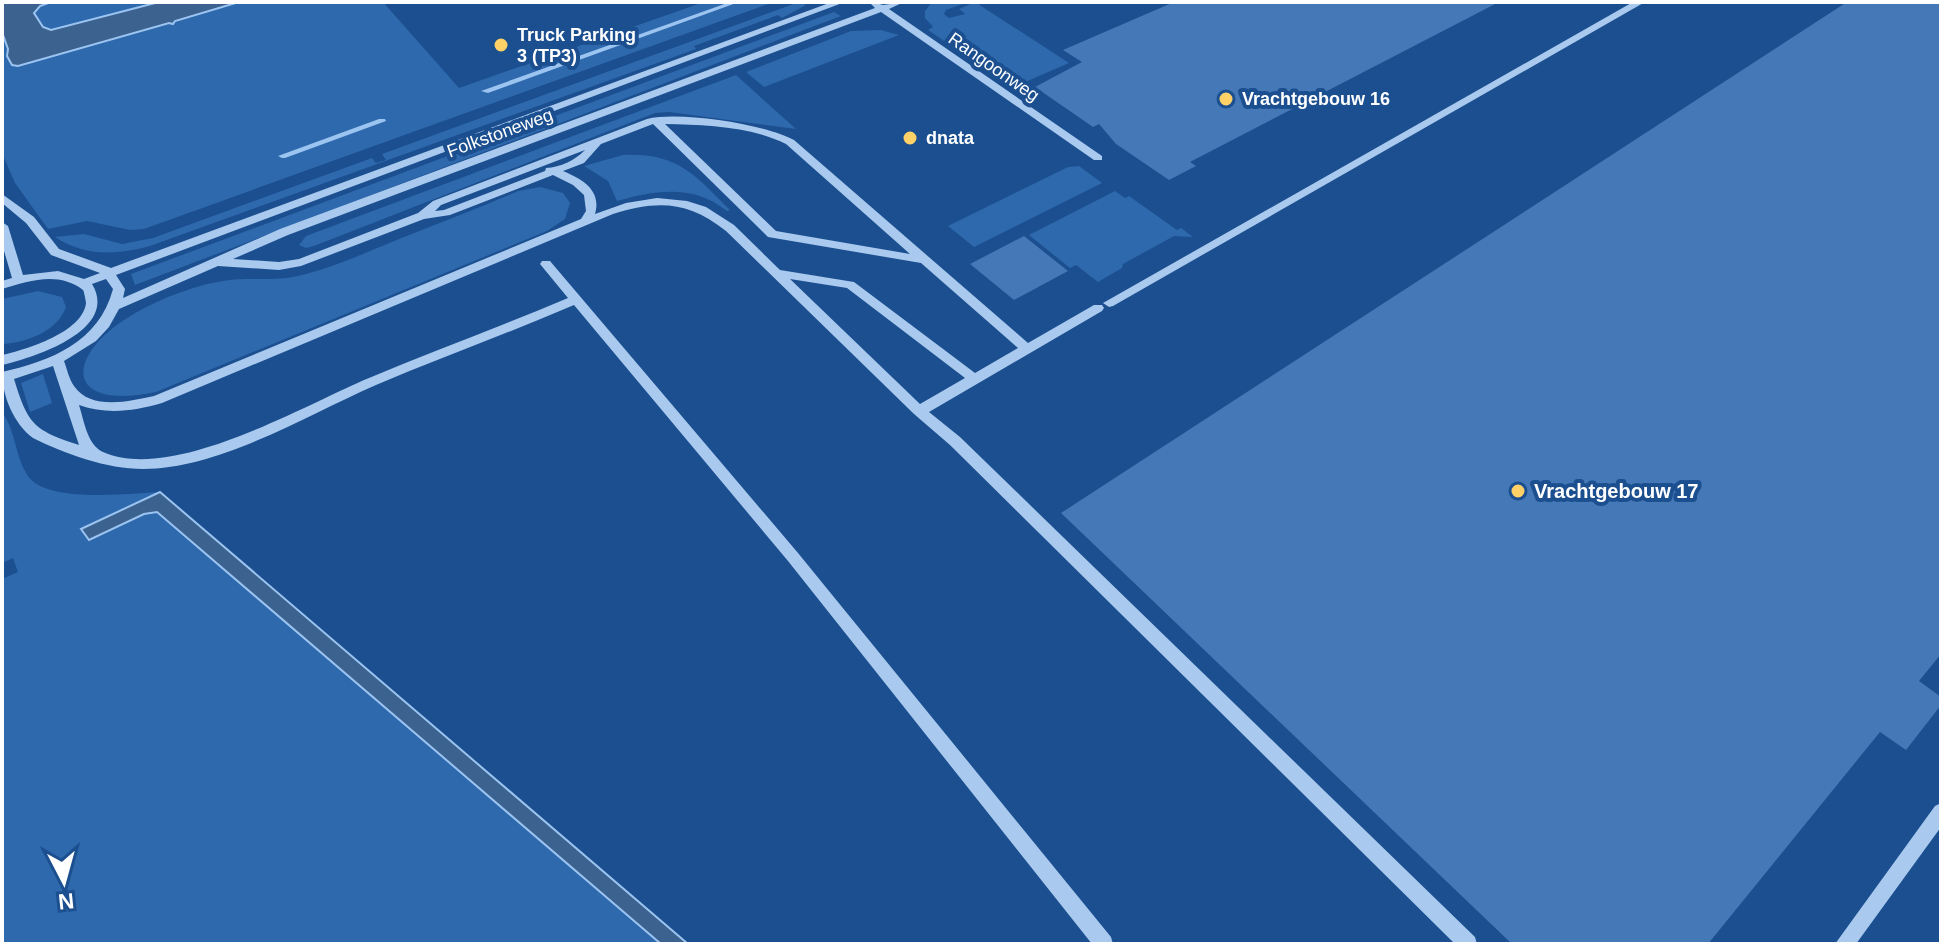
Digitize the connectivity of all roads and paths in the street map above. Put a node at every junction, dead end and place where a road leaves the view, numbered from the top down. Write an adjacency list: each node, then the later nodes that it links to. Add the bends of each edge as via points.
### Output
1 (840, 2): 17 (street, Folkstoneweg)
2 (899, 2): 4 (street, Folkstoneweg)
3 (1640, 2): 24 (street)
4 (877, 5): 7 (street, Rangoonweg); 15 (street, Folkstoneweg)
5 (655, 120): 6 (street); 14 (street, via 785,138); 14 (street, via 770,233)
6 (602, 139): 8 (street); 9 (street, via 580,161)
7 (1098, 158)
8 (534, 165): 9 (street); 11 (street, via 437,203)
9 (552, 171): 11 (street, via 446,213); 12 (street, via 579,181 591,193 593,206)
10 (2, 197): 17 (street, via 30,220 55,252)
11 (422, 216): 15 (street, via 301,262 279,266)
12 (586, 221): 18 (street, via 642,202 693,205 722,221); 29 (street, via 157,400 98,406 78,399)
13 (2, 226): 19 (street)
14 (926, 260): 24 (street)
15 (214, 261): 23 (street, Folkstoneweg)
16 (546, 264): 22 (street)
17 (109, 273): 20 (street, Folkstoneweg); 23 (street, via 119,289)
18 (777, 273): 28 (street, via 853,287); 30 (street)
19 (19, 280): 20 (street, via 58,276); 21 (street)
20 (84, 283): 26 (street, via 92,301 77,326 47,346)
21 (2, 285)
22 (576, 299): 31 (street, via 202,453 143,464); 33 (street, via 793,557)
23 (116, 306): 25 (street, via 94,334)
24 (1027, 349): 28 (street)
25 (57, 358): 27 (street); 29 (street)
26 (2, 360)
27 (4, 377): 31 (street, via 32,434)
28 (975, 379): 30 (street)
29 (67, 387): 31 (street, via 86,446)
30 (919, 411): 34 (street)
31 (98, 456)
32 (1941, 812): 35 (street)
33 (1104, 944)
34 (1468, 944)
35 (1844, 944)

